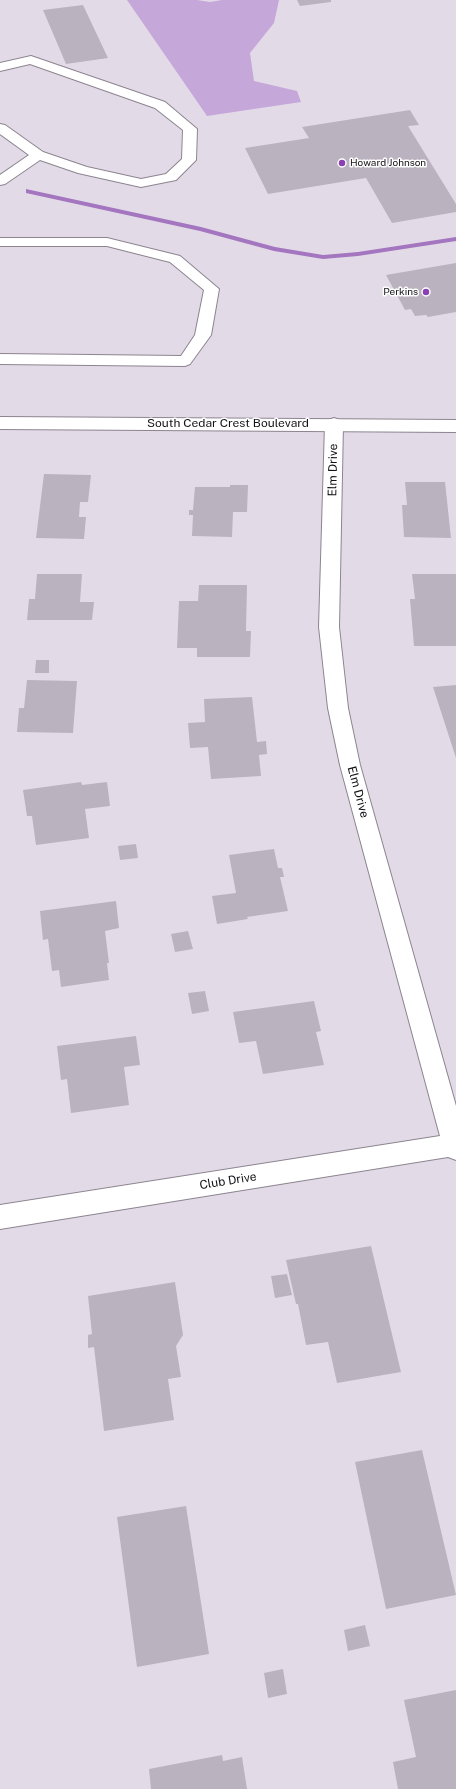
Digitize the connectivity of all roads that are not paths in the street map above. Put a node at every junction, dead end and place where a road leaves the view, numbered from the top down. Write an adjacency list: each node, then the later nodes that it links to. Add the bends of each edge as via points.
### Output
1 (0, 67): 3 (lane, via 31,60 160,105 190,129 189,160 171,176 140,183 83,170)
2 (0, 128): 3 (lane)
3 (38, 155): 4 (lane)
4 (0, 181)
5 (0, 242): 6 (lane, via 108,242 175,258 212,288 203,335 185,361)
6 (0, 359)
7 (0, 423): 8 (street, South Cedar Crest Boulevard)
8 (334, 424): 9 (street, South Cedar Crest Boulevard); 10 (street, Elm Drive, via 330,628 338,708 350,765)
9 (456, 426)
10 (456, 1146): 11 (street, Club Drive)
11 (0, 1217)

